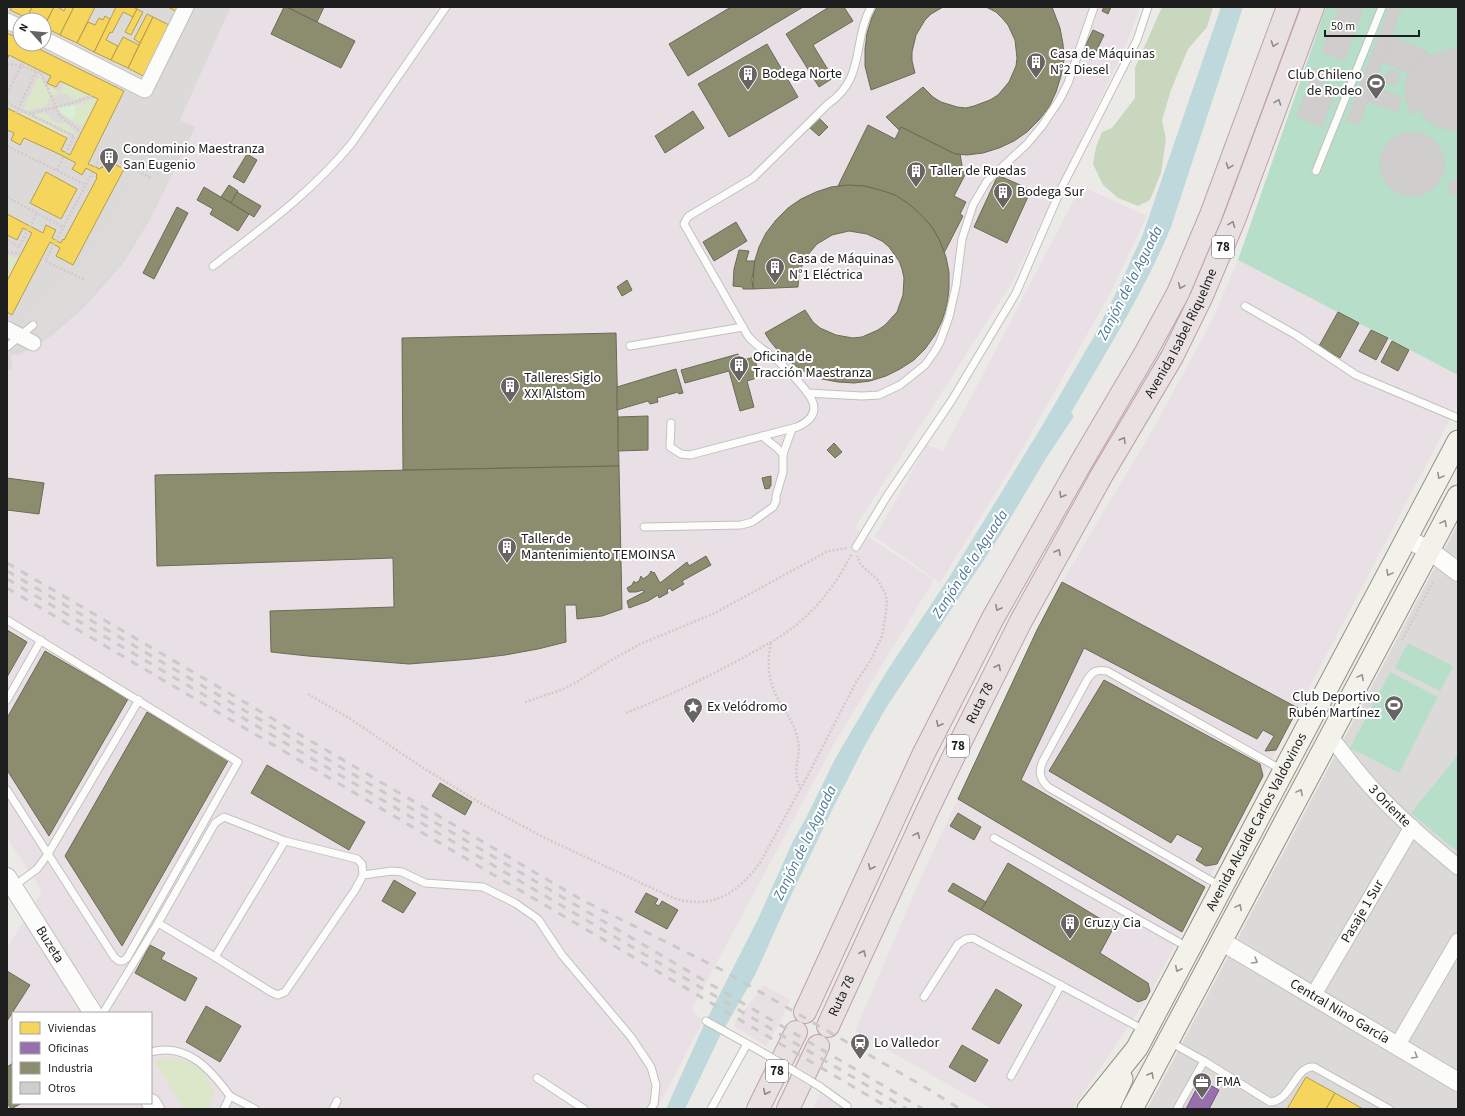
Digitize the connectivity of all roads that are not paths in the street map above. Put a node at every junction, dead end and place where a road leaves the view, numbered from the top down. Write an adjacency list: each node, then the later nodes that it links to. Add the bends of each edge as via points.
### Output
1 (186, 7): 9 (street, via 145,90)
2 (446, 7): 11 (lane, via 339,159 301,197)
3 (871, 7): 14 (lane, via 860,35 855,69 843,91 753,178 689,216 685,221 685,227)
4 (1094, 7): 19 (lane, via 1060,99 1027,144 987,181 974,205 962,239 951,311 935,351 909,378 879,395)
5 (1148, 7): 31 (lane, via 1137,40 1061,189 1016,293 952,400)
6 (1288, 7): 26 (highway, Avenida Isabel Riquelme / 78, one-way to 26, via 1211,215 1178,293)
7 (1313, 7): 27 (highway, Avenida Isabel Riquelme / 78, one-way to 7, via 1172,357 1204,292 1234,220)
8 (1382, 7): 10 (lane)
9 (52, 43)
10 (1316, 171)
11 (212, 266)
12 (1245, 306): 20 (lane, via 1296,335 1356,375)
13 (33, 325): 15 (lane)
14 (743, 327): 17 (lane); 19 (lane, via 753,343 778,361)
15 (13, 332): 16 (street); 18 (lane)
16 (33, 343)
17 (630, 346)
18 (7, 347)
19 (808, 393): 22 (lane, via 814,409 811,417 805,424)
20 (1458, 418)
21 (672, 424): 23 (lane, via 670,447 686,455)
22 (792, 429): 23 (lane); 25 (lane)
23 (762, 436): 25 (lane)
24 (1458, 441): 30 (main road, Avenida Alcalde Carlos Valdovinos, one-way to 30)
25 (783, 454): 29 (lane, via 783,472 776,501 773,507 752,522 741,525)
26 (1082, 461): 59 (highway, Ruta 78 / 78, one-way to 59, via 996,611 958,685)
27 (1103, 473): 61 (highway, Ruta 78 / 78, one-way to 27, via 966,730 1021,621)
28 (1458, 496): 32 (main road, Avenida Alcalde Carlos Valdovinos, one-way to 28)
29 (644, 527)
30 (1407, 538): 32 (street); 39 (main road, Avenida Alcalde Carlos Valdovinos, one-way to 39)
31 (856, 547)
32 (1429, 550): 33 (street); 38 (main road, Avenida Alcalde Carlos Valdovinos, one-way to 32)
33 (1458, 572)
34 (7, 620): 35 (lane)
35 (41, 640): 36 (lane); 37 (lane)
36 (7, 700)
37 (139, 700): 44 (lane); 44 (lane, via 238,762 123,961 114,957)
38 (1330, 736): 41 (street, 3 Oriente, via 1371,788); 50 (main road, Avenida Alcalde Carlos Valdovinos, one-way to 38)
39 (1284, 771): 48 (main road, Avenida Alcalde Carlos Valdovinos); 48 (lane, via 1107,671 1100,670 1091,674 1087,680 1042,761 1040,773 1048,787)
40 (7, 790): 44 (lane)
41 (1412, 828): 45 (street, 3 Oriente); 55 (street, Pasaje 1 Sur)
42 (994, 838): 52 (lane)
43 (284, 841): 46 (lane, via 357,859 362,864); 49 (lane, via 224,817 215,823); 53 (lane)
44 (48, 854): 47 (lane, via 37,869)
45 (1458, 867)
46 (364, 875): 53 (lane, via 285,992 278,995 271,992); 81 (lane, via 402,872 425,883 483,887 515,903 538,919 562,955 631,1037 651,1067 656,1085)
47 (10, 881): 57 (street, Buzeta)
48 (1219, 892): 50 (main road, via 1215,916); 52 (main road, Avenida Alcalde Carlos Valdovinos)
49 (158, 924): 53 (lane); 58 (lane)
50 (1221, 941): 55 (street, Central Nino García, one-way to 55); 64 (main road, Avenida Alcalde Carlos Valdovinos)
51 (1458, 941): 67 (street)
52 (1189, 948): 63 (main road, Avenida Alcalde Carlos Valdovinos, one-way to 63)
53 (215, 957)
54 (1061, 985): 56 (lane, via 973,938 958,944); 63 (lane); 70 (lane)
55 (1313, 996): 67 (street, Central Nino García)
56 (924, 997)
57 (92, 1012)
58 (105, 1012)
59 (805, 1012)
60 (706, 1021): 65 (lane)
61 (828, 1026)
62 (796, 1032): 83 (highway, 78, one-way to 83)
63 (1141, 1039): 85 (main road, Avenida Alcalde Carlos Valdovinos); 86 (main road)
64 (1169, 1042): 69 (lane); 87 (main road, Avenida Alcalde Carlos Valdovinos, one-way to 64)
65 (746, 1044): 76 (lane, bridge, via 819,1086); 82 (lane)
66 (818, 1046): 84 (highway, 78)
67 (1397, 1046): 72 (street, Central Nino García, one-way to 72)
68 (152, 1052): 73 (lane, via 172,1051 192,1057 210,1071)
69 (1204, 1061): 75 (lane); 88 (lane)
70 (1011, 1076)
71 (538, 1078): 80 (lane)
72 (1458, 1082)
73 (230, 1096): 77 (lane); 78 (lane)
74 (337, 1101): 79 (lane)
75 (1276, 1105): 89 (lane, via 1303,1071 1314,1067)
76 (847, 1106)
77 (224, 1109)
78 (255, 1109)
79 (333, 1109)
80 (584, 1109)
81 (651, 1109)
82 (711, 1109)
83 (758, 1109)
84 (788, 1109)
85 (1088, 1109)
86 (1108, 1109)
87 (1132, 1109)
88 (1177, 1109)
89 (1389, 1109)

